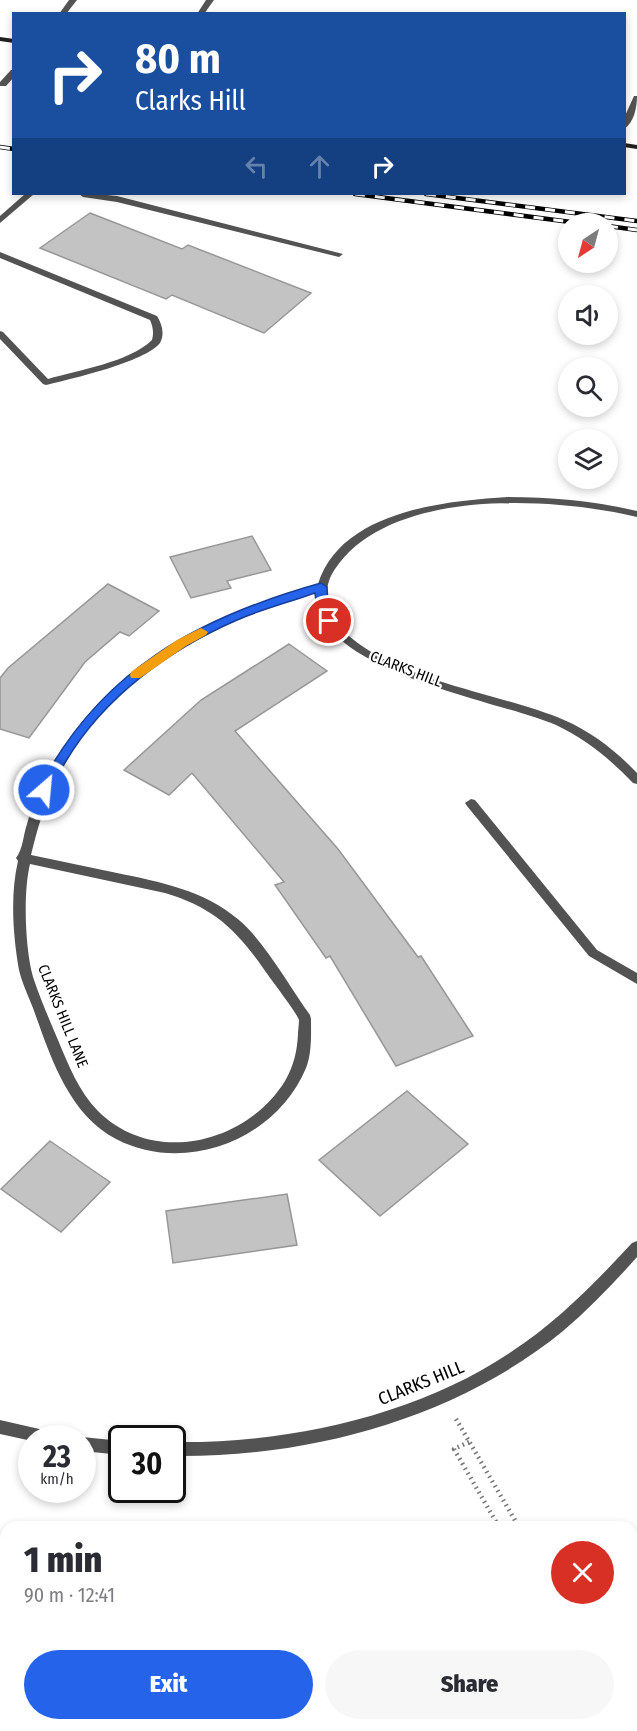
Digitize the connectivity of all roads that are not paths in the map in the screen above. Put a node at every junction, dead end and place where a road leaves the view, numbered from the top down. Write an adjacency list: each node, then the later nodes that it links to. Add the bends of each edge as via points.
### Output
1 (73, 0): 2 (street)
2 (64, 12)
3 (12, 74): 4 (street)
4 (3, 84)
5 (637, 98): 6 (street)
6 (626, 123)
7 (29, 195): 9 (street)
8 (90, 195): 10 (street)
9 (0, 220)
10 (339, 254)
11 (0, 255): 12 (street, via 154,318 158,331 156,342 142,353 46,382)
12 (0, 334)
13 (637, 514): 14 (street, via 525,500 478,502 416,514 361,536 341,552)
14 (321, 587): 15 (street, CLARKS HILL, via 329,621 365,653 392,666 558,722 600,745); 17 (street, CLARKS HILL LANE, via 234,616 181,643 134,676 94,714 61,758 36,806)
15 (637, 780)
16 (471, 803): 18 (street, via 593,953)
17 (21, 858): 17 (street, CLARKS HILL LANE, via 191,896 235,924 305,1019 301,1066 283,1099 232,1137 195,1148 156,1148 121,1136 93,1115 69,1078 25,969 18,913)
18 (637, 979)
19 (637, 1247): 22 (street, CLARKS HILL, via 561,1324 522,1354 444,1399 402,1415 307,1439)
20 (0, 1427): 21 (street)
21 (18, 1431)
22 (186, 1448)

